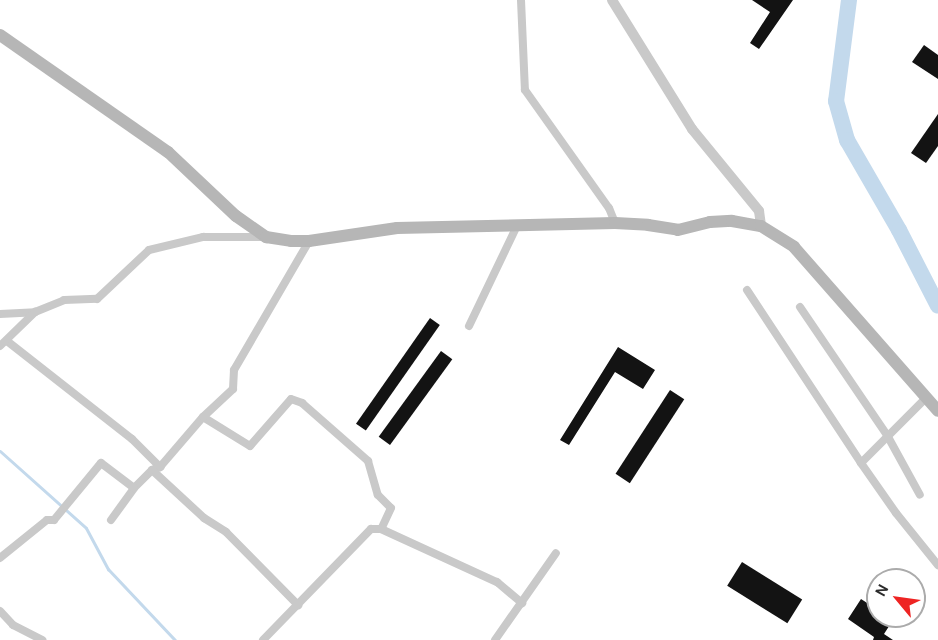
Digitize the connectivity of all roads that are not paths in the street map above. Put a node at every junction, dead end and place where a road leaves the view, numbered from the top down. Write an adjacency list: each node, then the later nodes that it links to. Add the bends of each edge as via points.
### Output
1 (521, 0): 4 (street, via 525,90 609,208)
2 (612, 0): 6 (street, via 692,129 759,211)
3 (0, 35): 7 (main road, via 168,152 236,216)
4 (615, 223): 5 (main road); 6 (main road, via 678,230 710,222)
5 (517, 226): 8 (main road, via 397,228); 13 (street)
6 (761, 226): 15 (main road, via 794,247)
7 (266, 237): 8 (main road); 11 (street, via 203,237 149,249 97,299 64,300)
8 (309, 241): 17 (street, via 234,370 233,389)
9 (747, 290): 19 (street)
10 (800, 307): 18 (street)
11 (35, 312): 12 (street); 14 (street)
12 (0, 314)
13 (469, 326)
14 (3, 343): 20 (street, via 132,439)
15 (926, 398): 16 (main road); 18 (street)
16 (938, 411)
17 (203, 417): 20 (street); 24 (street, via 250,446 291,399 302,403 368,462 378,495 391,508)
18 (886, 435): 19 (street); 22 (street)
19 (861, 463): 27 (street)
20 (156, 468): 21 (street); 29 (street)
21 (135, 488): 23 (street); 26 (street, via 101,463 54,520 47,520)
22 (920, 495)
23 (111, 520)
24 (381, 529): 28 (street, via 497,582); 29 (street, via 371,529)
25 (556, 553): 28 (street)
26 (1, 554)
27 (938, 565)
28 (522, 603): 33 (street)
29 (298, 605): 32 (street)
30 (0, 611): 31 (street, via 13,624)
31 (42, 640)
32 (264, 640)
33 (495, 640)

